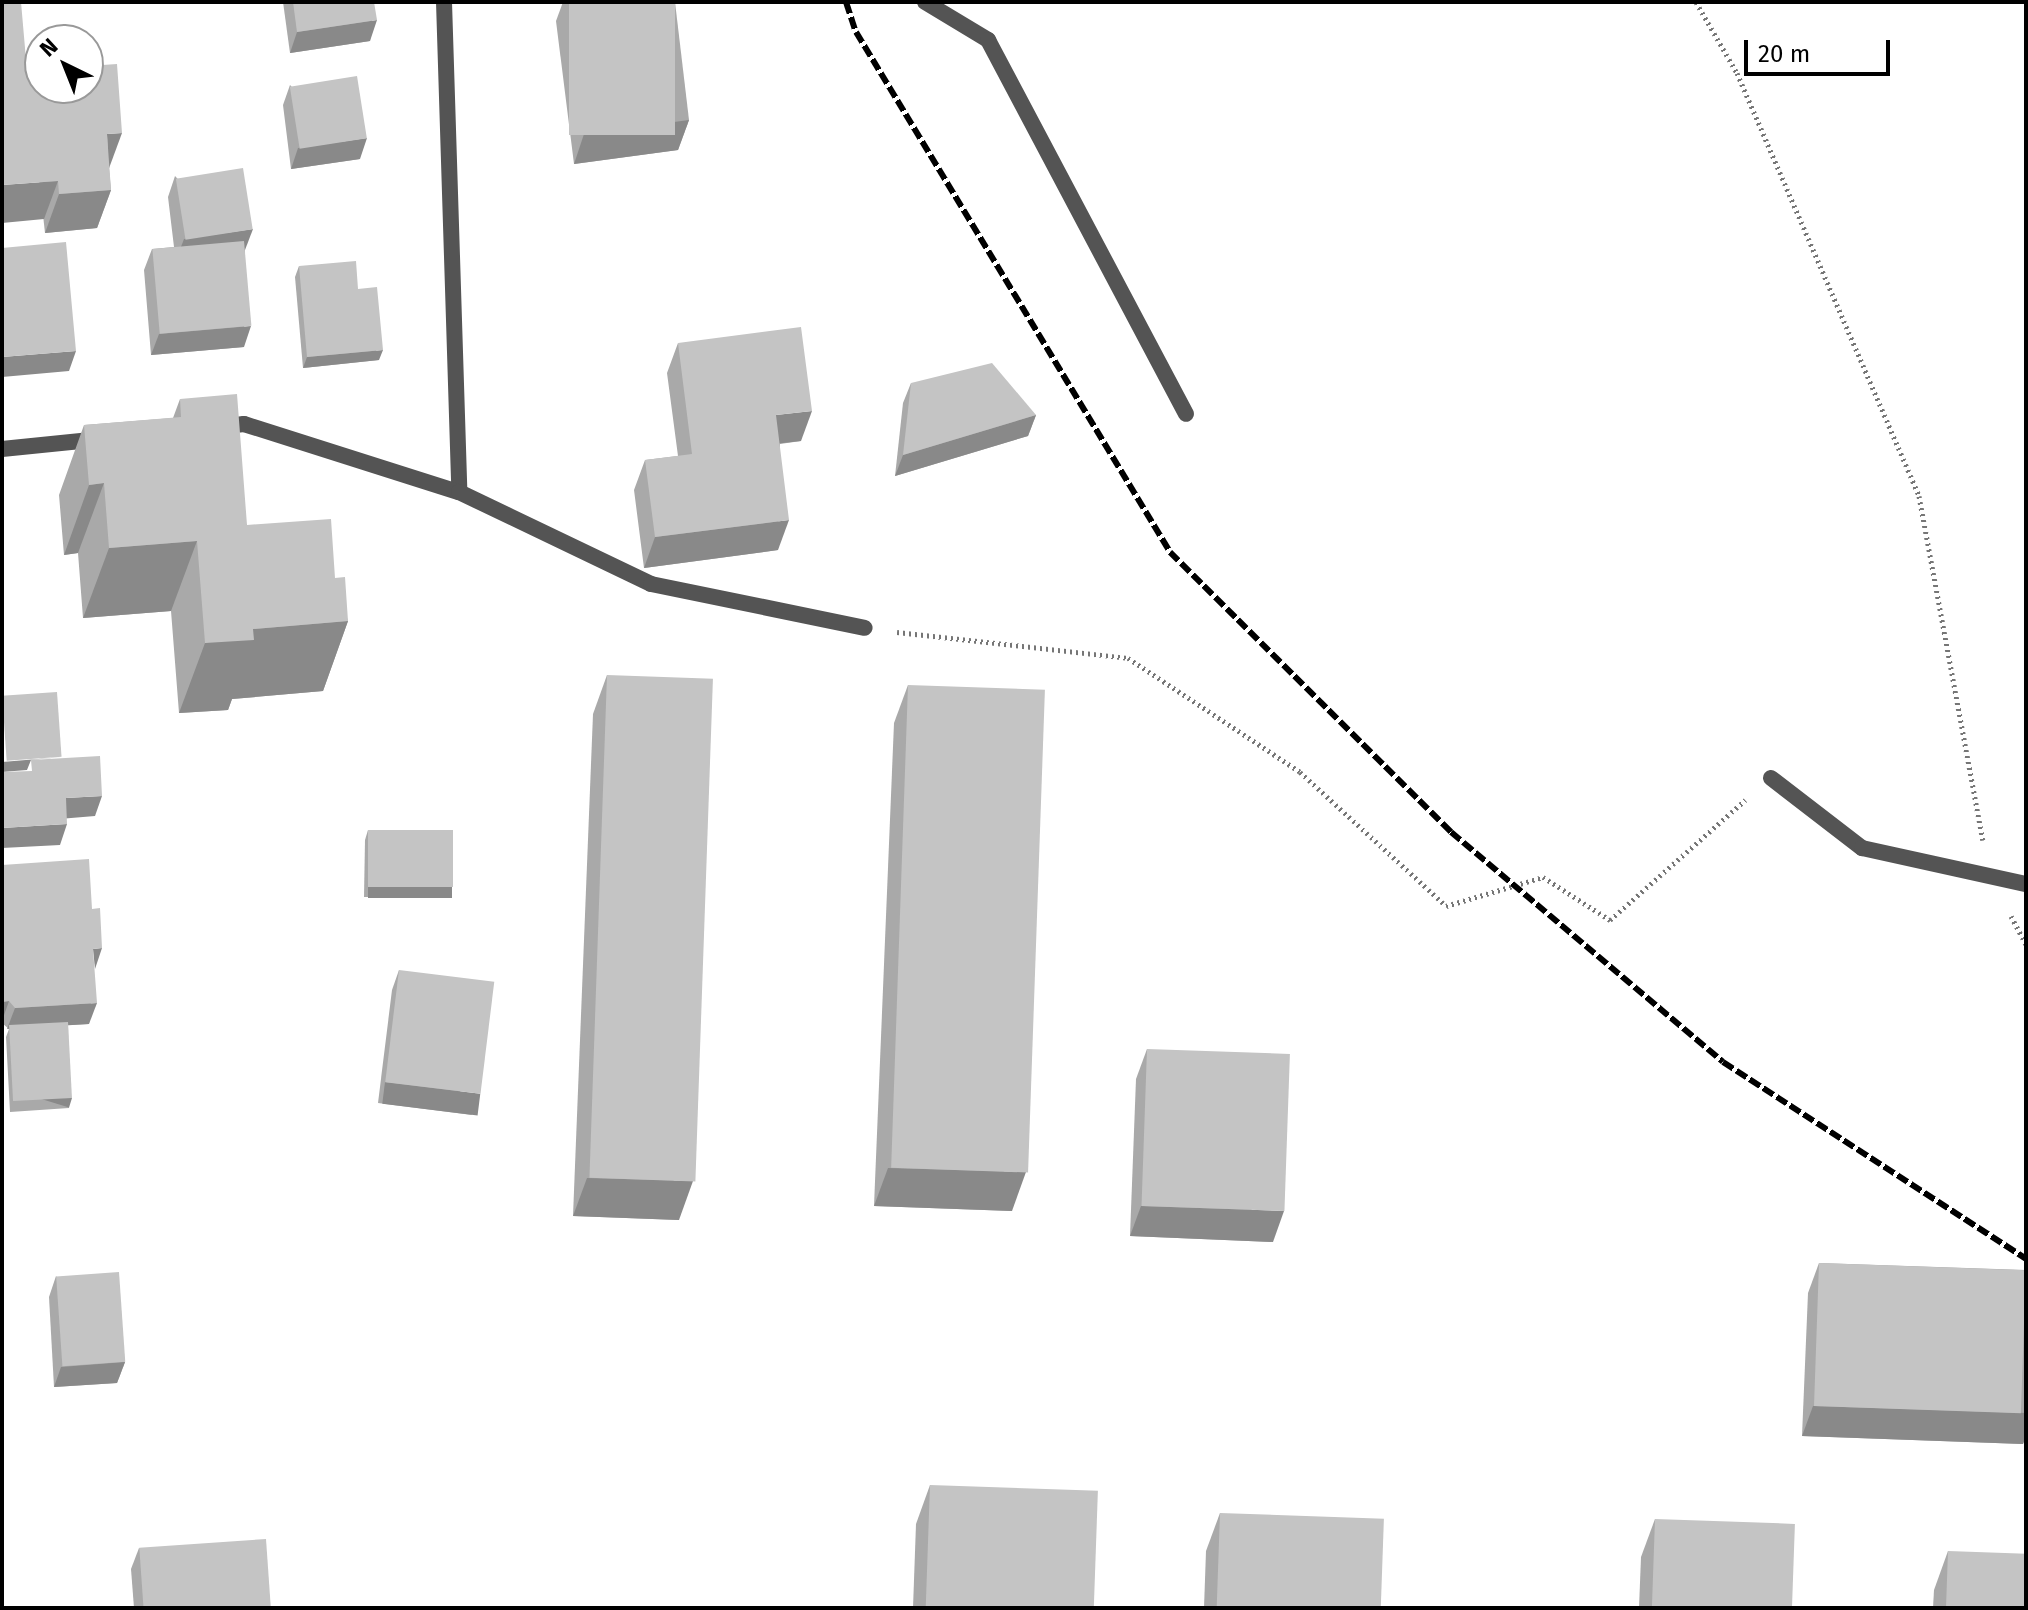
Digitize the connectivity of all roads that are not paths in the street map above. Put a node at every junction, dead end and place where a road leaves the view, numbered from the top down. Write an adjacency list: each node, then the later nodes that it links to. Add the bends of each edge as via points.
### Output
1 (444, 2): 7 (street)
2 (925, 2): 3 (street, via 988,40)
3 (1186, 414)
4 (196, 429): 7 (street, via 244,424)
5 (118, 437): 6 (street)
6 (2, 449)
7 (459, 492): 8 (street, via 651,584)
8 (865, 628)
9 (1771, 778): 10 (street, via 1862,848)
10 (2026, 884)

